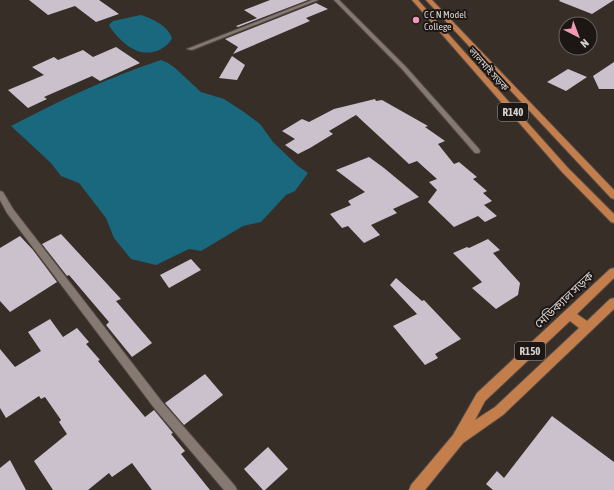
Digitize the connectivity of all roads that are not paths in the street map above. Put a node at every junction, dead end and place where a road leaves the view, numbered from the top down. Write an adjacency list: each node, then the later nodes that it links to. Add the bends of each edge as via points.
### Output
1 (316, 0): 7 (street)
2 (336, 0): 8 (street, via 404,68)
3 (415, 0): 6 (main road, লালমাই সড়ক / R140)
4 (429, 0): 5 (main road, লালমাই সড়ক / R140)
5 (460, 33): 6 (main road); 10 (main road, লালমাই সড়ক / R140)
6 (445, 35): 11 (main road, লালমাই সড়ক / R140, via 565,170)
7 (190, 49)
8 (477, 151)
9 (0, 194): 17 (street, via 10,211 159,406)
10 (614, 196)
11 (614, 220)
12 (614, 272): 14 (main road, মেডিক্যাল সড়ক / R150)
13 (614, 302): 15 (main road, মেডিক্যাল সড়ক / R150)
14 (570, 314): 15 (main road); 16 (main road, মেডিক্যাল সড়ক / R150, via 481,397)
15 (587, 327): 16 (main road, মেডিক্যাল সড়ক / R150, via 498,411)
16 (458, 439): 18 (main road, মেডিক্যাল সড়ক / R150)
17 (231, 490)
18 (416, 490)

